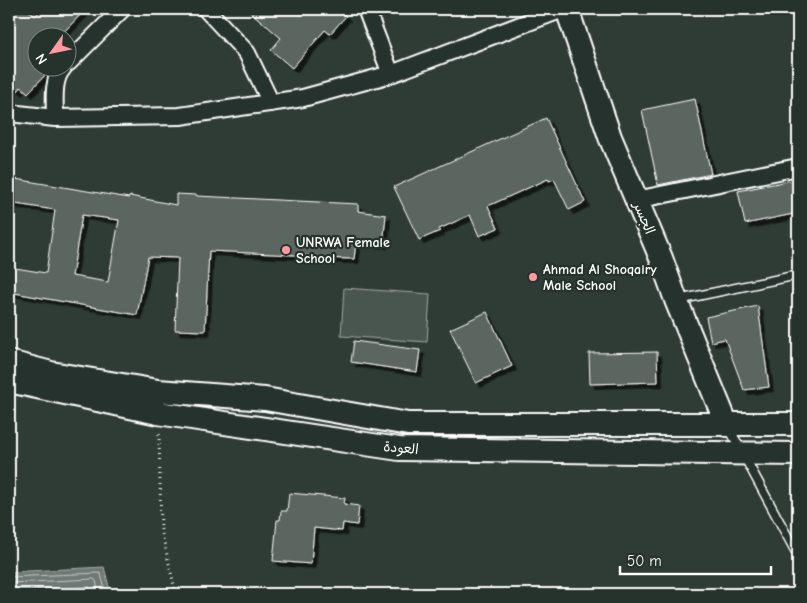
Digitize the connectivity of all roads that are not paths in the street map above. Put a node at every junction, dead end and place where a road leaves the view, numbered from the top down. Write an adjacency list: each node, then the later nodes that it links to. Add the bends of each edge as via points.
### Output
1 (122, 9): 6 (street)
2 (206, 9): 9 (street, via 247,53)
3 (366, 9): 7 (street)
4 (563, 9): 7 (street)
5 (567, 9): 13 (main road, الجسر, via 610,137)
6 (78, 53)
7 (391, 74): 9 (street, via 303,98)
8 (57, 78): 11 (street)
9 (271, 103): 11 (street, via 180,116)
10 (9, 113): 11 (street)
11 (54, 118)
12 (798, 167): 13 (street)
13 (636, 200): 15 (main road, الجسر)
14 (798, 276): 15 (lane)
15 (676, 300): 19 (main road, الجسر)
16 (9, 362): 19 (main road, العودة, via 51,373 158,391 265,399 408,424)
17 (9, 381): 20 (main road, العودة, via 158,413 399,450)
18 (798, 424): 19 (main road, العودة)
19 (728, 425): 20 (lane)
20 (744, 454): 21 (main road, العودة); 22 (lane)
21 (798, 454)
22 (798, 556)

